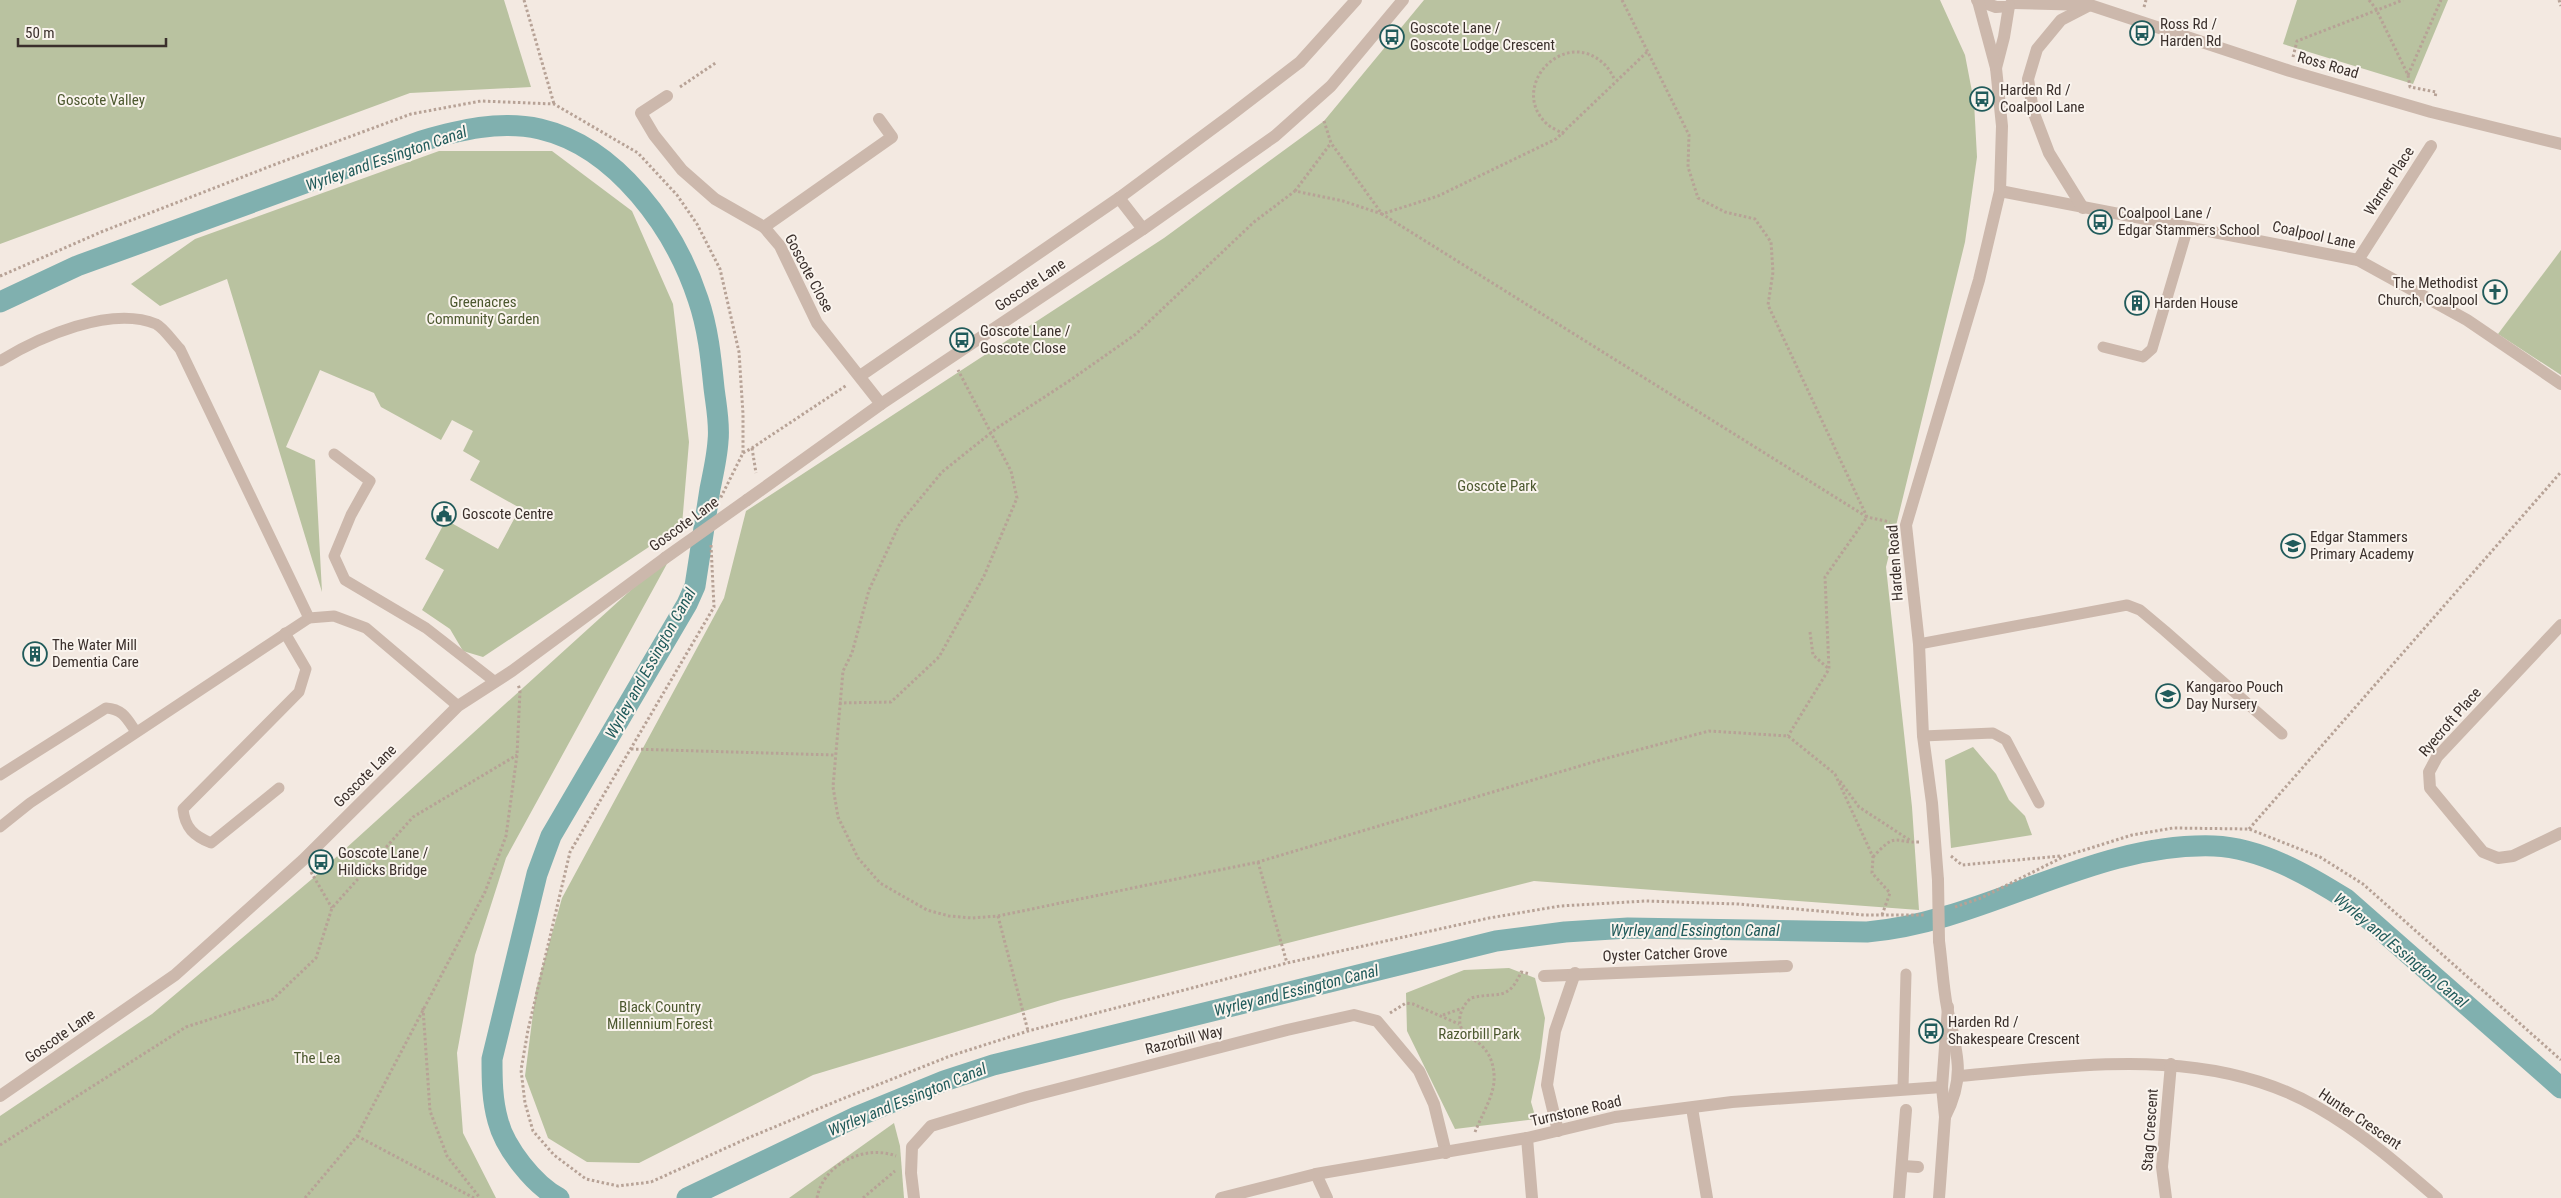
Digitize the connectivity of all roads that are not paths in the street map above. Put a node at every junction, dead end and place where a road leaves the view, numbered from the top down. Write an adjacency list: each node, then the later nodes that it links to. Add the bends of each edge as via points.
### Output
1 (1356, 0): 12 (street, Goscote Lane, via 1300,62)
2 (1403, 0): 16 (street, Goscote Lane, via 1331,86 1275,136)
3 (1978, 0): 4 (street, Ross Road, via 1996,6); 6 (street, Harden Road)
4 (2012, 3): 5 (street, Ross Road); 6 (street, Harden Road)
5 (2086, 3): 9 (street, Ross Road, via 2290,71 2431,112); 13 (street, via 2061,20 2037,49 2028,79 2033,111 2049,152)
6 (1996, 68): 11 (street, Harden Road, via 2002,126)
7 (666, 96): 14 (street, Goscote Close, via 642,113 654,135 682,170 715,199)
8 (879, 119): 14 (street, Goscote Close, via 892,137)
9 (2561, 144)
10 (2431, 146): 17 (street, Warner Place)
11 (2000, 191): 13 (street, Coalpool Lane); 27 (street, Harden Road, via 1979,280 1906,525)
12 (1119, 198): 16 (street); 20 (street, Goscote Lane)
13 (2083, 208): 15 (street, Coalpool Lane)
14 (764, 227): 20 (street, Goscote Close, via 780,246 817,323)
15 (2188, 227): 17 (street, Coalpool Lane); 18 (lane, via 2152,349 2143,358)
16 (1143, 229): 22 (street, Goscote Lane)
17 (2358, 260): 21 (street, Coalpool Lane, via 2467,320)
18 (2103, 347)
19 (0, 361): 24 (lane, via 81,323 122,318 157,324 180,349)
20 (860, 376): 22 (street, Goscote Close)
21 (2561, 384)
22 (881, 404): 28 (street, Goscote Lane, bridge)
23 (334, 454): 28 (lane, via 370,481 334,556 345,580 426,628)
24 (309, 618): 26 (lane); 29 (lane, via 334,616 366,628)
25 (2561, 625): 37 (street, Ryecroft Place, via 2437,757 2429,772 2430,788 2483,852 2498,858 2513,856)
26 (285, 633): 30 (lane); 34 (lane, via 306,669 299,692 183,809 185,822 196,837 211,843)
27 (1919, 644): 31 (lane, via 2127,606 2140,610); 32 (street, Harden Road)
28 (494, 681): 29 (street, Goscote Lane)
29 (458, 706): 47 (street, Goscote Lane, via 303,860 175,975)
30 (136, 732): 33 (lane, via 124,713 106,708); 36 (lane)
31 (2282, 734)
32 (1923, 736): 35 (lane, via 1993,733 2006,740); 42 (street, Harden Road, bridge, via 1932,803 1939,941)
33 (0, 775)
34 (280, 788)
35 (2039, 803)
36 (0, 827)
37 (2561, 832)
38 (1787, 966): 39 (street, Oyster Catcher Grove)
39 (1575, 973): 41 (street, Oyster Catcher Grove); 51 (street, via 1555,1031 1547,1085)
40 (1906, 974): 46 (lane)
41 (1544, 976)
42 (1948, 1007): 44 (street, Harden Road, via 1956,1040); 45 (street, Harden Road)
43 (2171, 1064): 44 (street, Hunter Crescent, via 2082,1066); 64 (street, Stag Crescent, via 2162,1167); 65 (street, Hunter Crescent, via 2262,1082 2316,1106 2377,1146)
44 (1958, 1076): 50 (street, Harden Road, via 1955,1099)
45 (1942, 1087): 46 (street, Turnstone Road); 50 (street, Harden Road)
46 (1903, 1088): 48 (street, Turnstone Road)
47 (0, 1096)
48 (1692, 1108): 51 (street, Turnstone Road, via 1615,1117); 61 (street)
49 (1906, 1110): 54 (street)
50 (1945, 1117): 63 (street, Harden Road)
51 (1558, 1131): 52 (street, Turnstone Road)
52 (1527, 1138): 53 (street, Turnstone Road); 60 (street)
53 (1446, 1153): 56 (street, Turnstone Road); 57 (street, Razorbill Way, via 1434,1104 1419,1071 1377,1021 1354,1015 1026,1097 931,1126 912,1147)
54 (1903, 1166): 55 (street); 62 (street)
55 (1918, 1167)
56 (1316, 1174): 58 (street, Turnstone Road); 59 (street)
57 (914, 1198)
58 (1221, 1198)
59 (1327, 1198)
60 (1532, 1198)
61 (1707, 1198)
62 (1899, 1198)
63 (1939, 1198)
64 (2166, 1198)
65 (2437, 1198)

